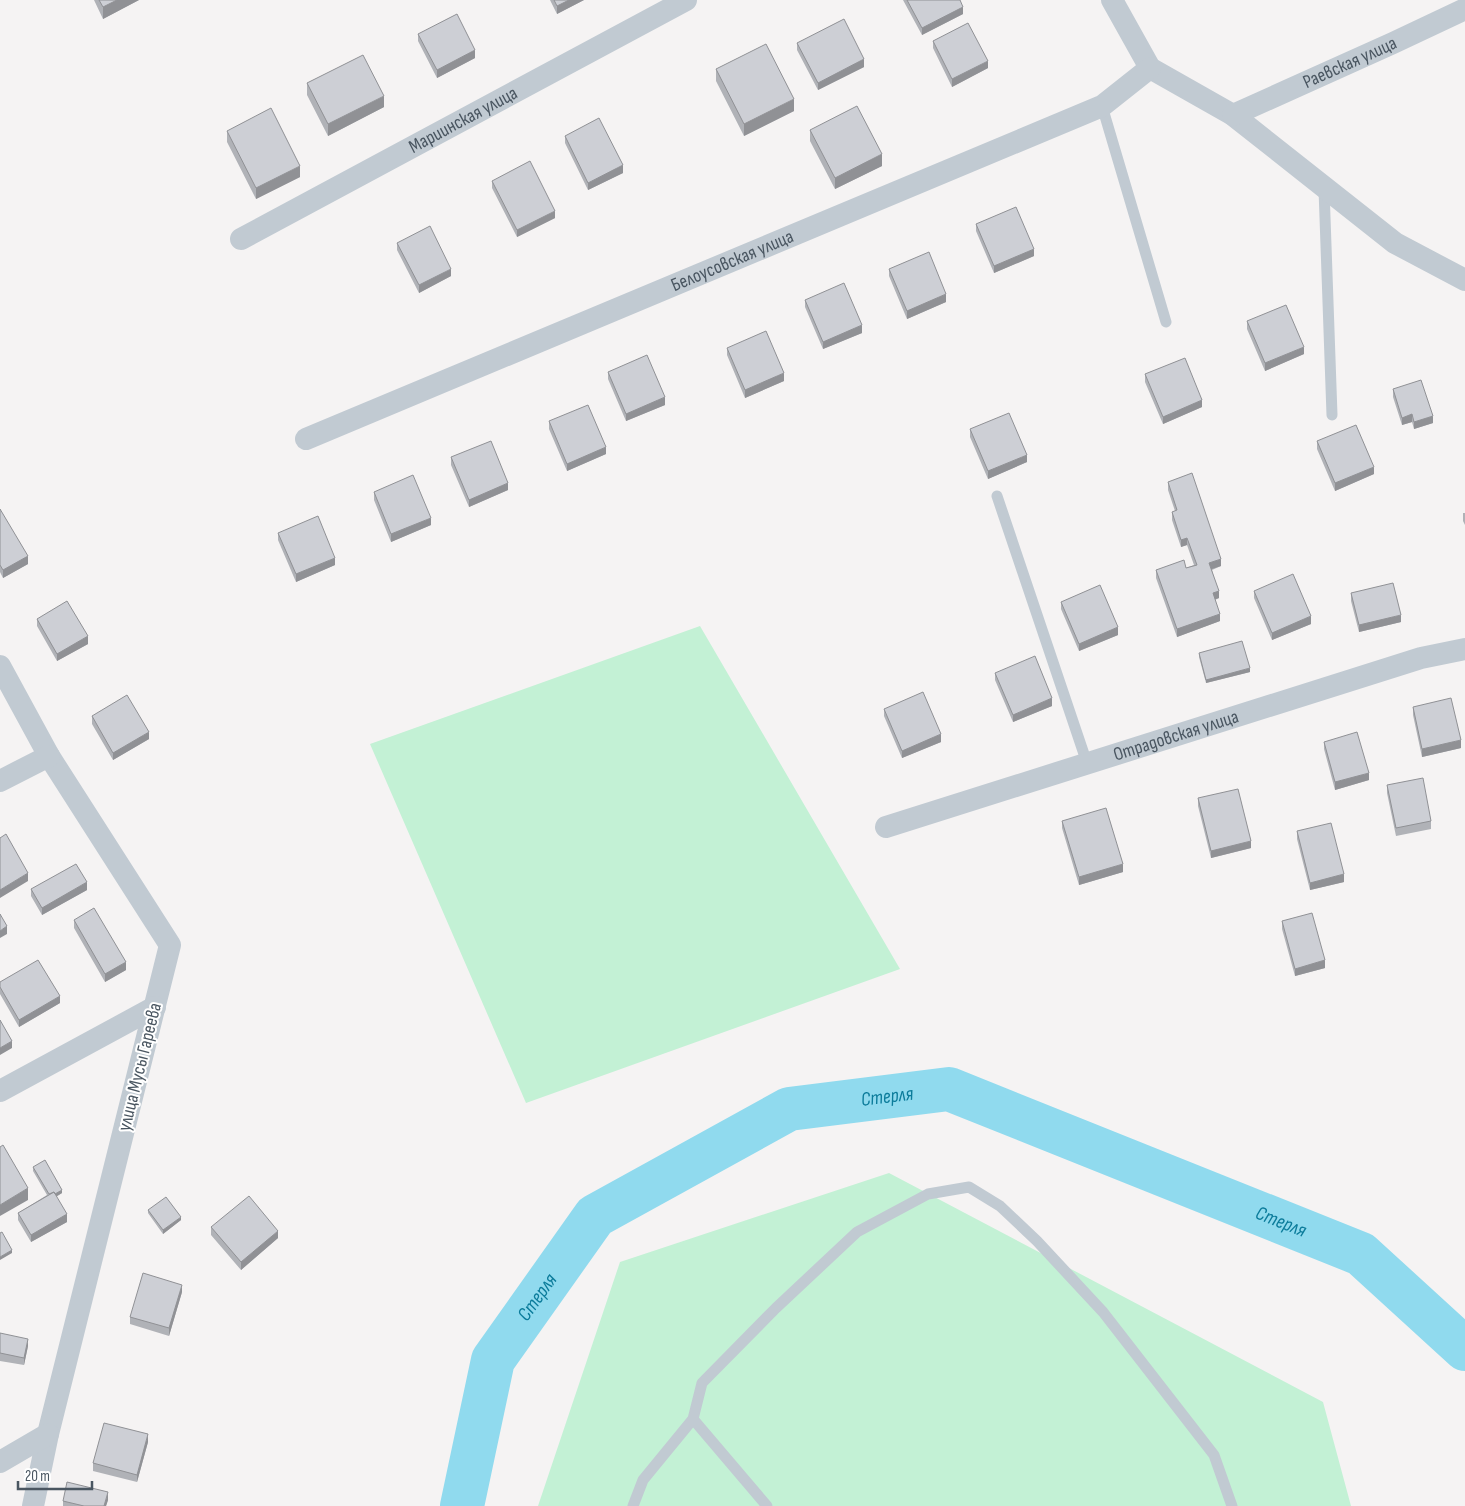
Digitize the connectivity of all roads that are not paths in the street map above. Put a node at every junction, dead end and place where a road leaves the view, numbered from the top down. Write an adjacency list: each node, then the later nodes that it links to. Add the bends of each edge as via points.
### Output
1 (686, 0): 8 (street, Мариинская улица)
2 (1112, 0): 4 (street)
3 (1465, 8): 6 (street, Раевская улица)
4 (1150, 68): 5 (street, Белоусовская улица); 6 (street)
5 (1102, 106): 10 (lane); 12 (street, Белоусовская улица)
6 (1233, 116): 7 (street)
7 (1324, 188): 9 (street, via 1395,243); 11 (lane)
8 (241, 240)
9 (1465, 280)
10 (1166, 322)
11 (1332, 415)
12 (306, 439)
13 (997, 496): 17 (lane)
14 (1465, 649): 17 (street, Отрадовская улица, via 1421,658)
15 (0, 666): 16 (street, улица Мусы Гареева)
16 (50, 756): 18 (street); 20 (street, улица Мусы Гареева, via 170,945)
17 (1087, 763): 19 (street, Отрадовская улица)
18 (0, 781)
19 (886, 827)
20 (155, 1007): 21 (street); 23 (street, улица Мусы Гареева)
21 (0, 1091)
22 (693, 1419): 26 (lane, via 643,1480); 27 (lane); 28 (lane, via 702,1384 857,1232 928,1194 969,1187 1000,1206 1103,1312 1214,1455)
23 (48, 1434): 24 (street); 25 (street, улица Мусы Гареева)
24 (0, 1462)
25 (33, 1506)
26 (633, 1506)
27 (767, 1506)
28 (1232, 1506)

